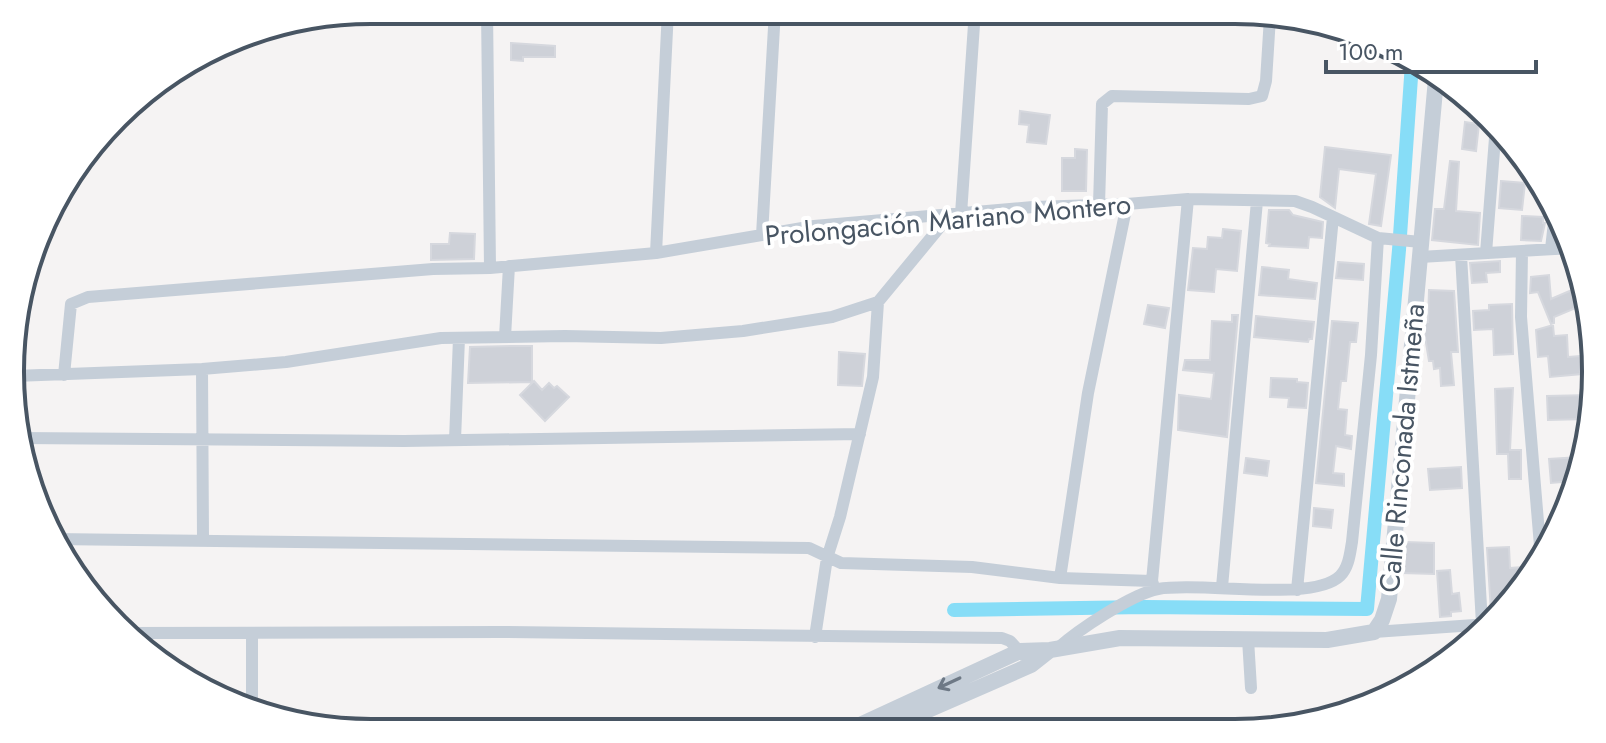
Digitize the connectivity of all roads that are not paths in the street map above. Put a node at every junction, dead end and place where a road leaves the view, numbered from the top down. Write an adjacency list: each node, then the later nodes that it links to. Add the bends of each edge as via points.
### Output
1 (487, 24): 25 (street)
2 (667, 24): 21 (street)
3 (774, 24): 15 (street)
4 (974, 24): 12 (street)
5 (1269, 26): 11 (street, via 1262,96 1112,96 1102,104)
6 (1435, 88): 17 (street, Calle Rinconada Istmeña)
7 (1495, 141): 22 (street)
8 (1188, 199): 9 (street, Prolongación Mariano Montero); 10 (street, Prolongación Mariano Montero); 41 (street)
9 (1257, 201): 13 (street, Prolongación Mariano Montero, via 1295,201); 42 (street)
10 (1127, 204): 11 (street, Prolongación Mariano Montero); 40 (street, via 1088,393)
11 (1099, 205): 12 (street, Prolongación Mariano Montero)
12 (955, 215): 15 (street, Prolongación Mariano Montero); 26 (street)
13 (1333, 217): 16 (street, Prolongación Mariano Montero); 43 (street)
14 (1553, 232): 18 (street)
15 (762, 235): 21 (street, Prolongación Mariano Montero)
16 (1383, 238): 17 (street, Prolongación Mariano Montero); 43 (street, via 1348,562 1326,585)
17 (1416, 247): 23 (street, Prolongación Mariano Montero); 46 (street, Calle Rinconada Istmeña, via 1389,599)
18 (1551, 249): 19 (street, Prolongación Mariano Montero); 20 (street, Prolongación Mariano Montero)
19 (1560, 249)
20 (1522, 251): 22 (street, Prolongación Mariano Montero); 36 (street, via 1521,317)
21 (656, 253): 24 (street, Prolongación Mariano Montero)
22 (1486, 253): 23 (street, Prolongación Mariano Montero)
23 (1461, 255): 44 (street)
24 (509, 266): 25 (street, Prolongación Mariano Montero); 27 (street)
25 (490, 268): 30 (street, Prolongación Mariano Montero, via 88,297 71,304)
26 (878, 302): 27 (street, via 832,317 743,331 661,338); 32 (street, via 873,377)
27 (505, 337): 28 (street)
28 (459, 338): 29 (street); 35 (street)
29 (202, 369): 30 (street); 34 (street)
30 (64, 375): 31 (street)
31 (24, 376)
32 (860, 434): 35 (street); 39 (street)
33 (31, 438): 34 (street)
34 (204, 440): 35 (street); 37 (street)
35 (455, 440)
36 (1539, 537)
37 (203, 538): 38 (street); 39 (street, via 809,548)
38 (68, 539)
39 (827, 558): 40 (street); 49 (street)
40 (1060, 578): 41 (street)
41 (1153, 585): 42 (street); 51 (street)
42 (1222, 587): 43 (street)
43 (1297, 590)
44 (1485, 612)
45 (1472, 625): 46 (street)
46 (1374, 632): 50 (street, Calle Rinconada Istmeña, via 1327,640)
47 (142, 633): 48 (street)
48 (252, 633): 49 (street); 55 (street)
49 (815, 637): 52 (street, via 1002,638)
50 (1248, 639): 51 (street, Calle Rinconada Istmeña, via 1120,638); 54 (street)
51 (1053, 650): 52 (street, Calle Rinconada Istmeña); 53 (street)
52 (1020, 651): 53 (street); 56 (street, one-way to 56)
53 (1031, 665): 57 (street)
54 (1251, 688)
55 (252, 698)
56 (873, 719)
57 (907, 719)

